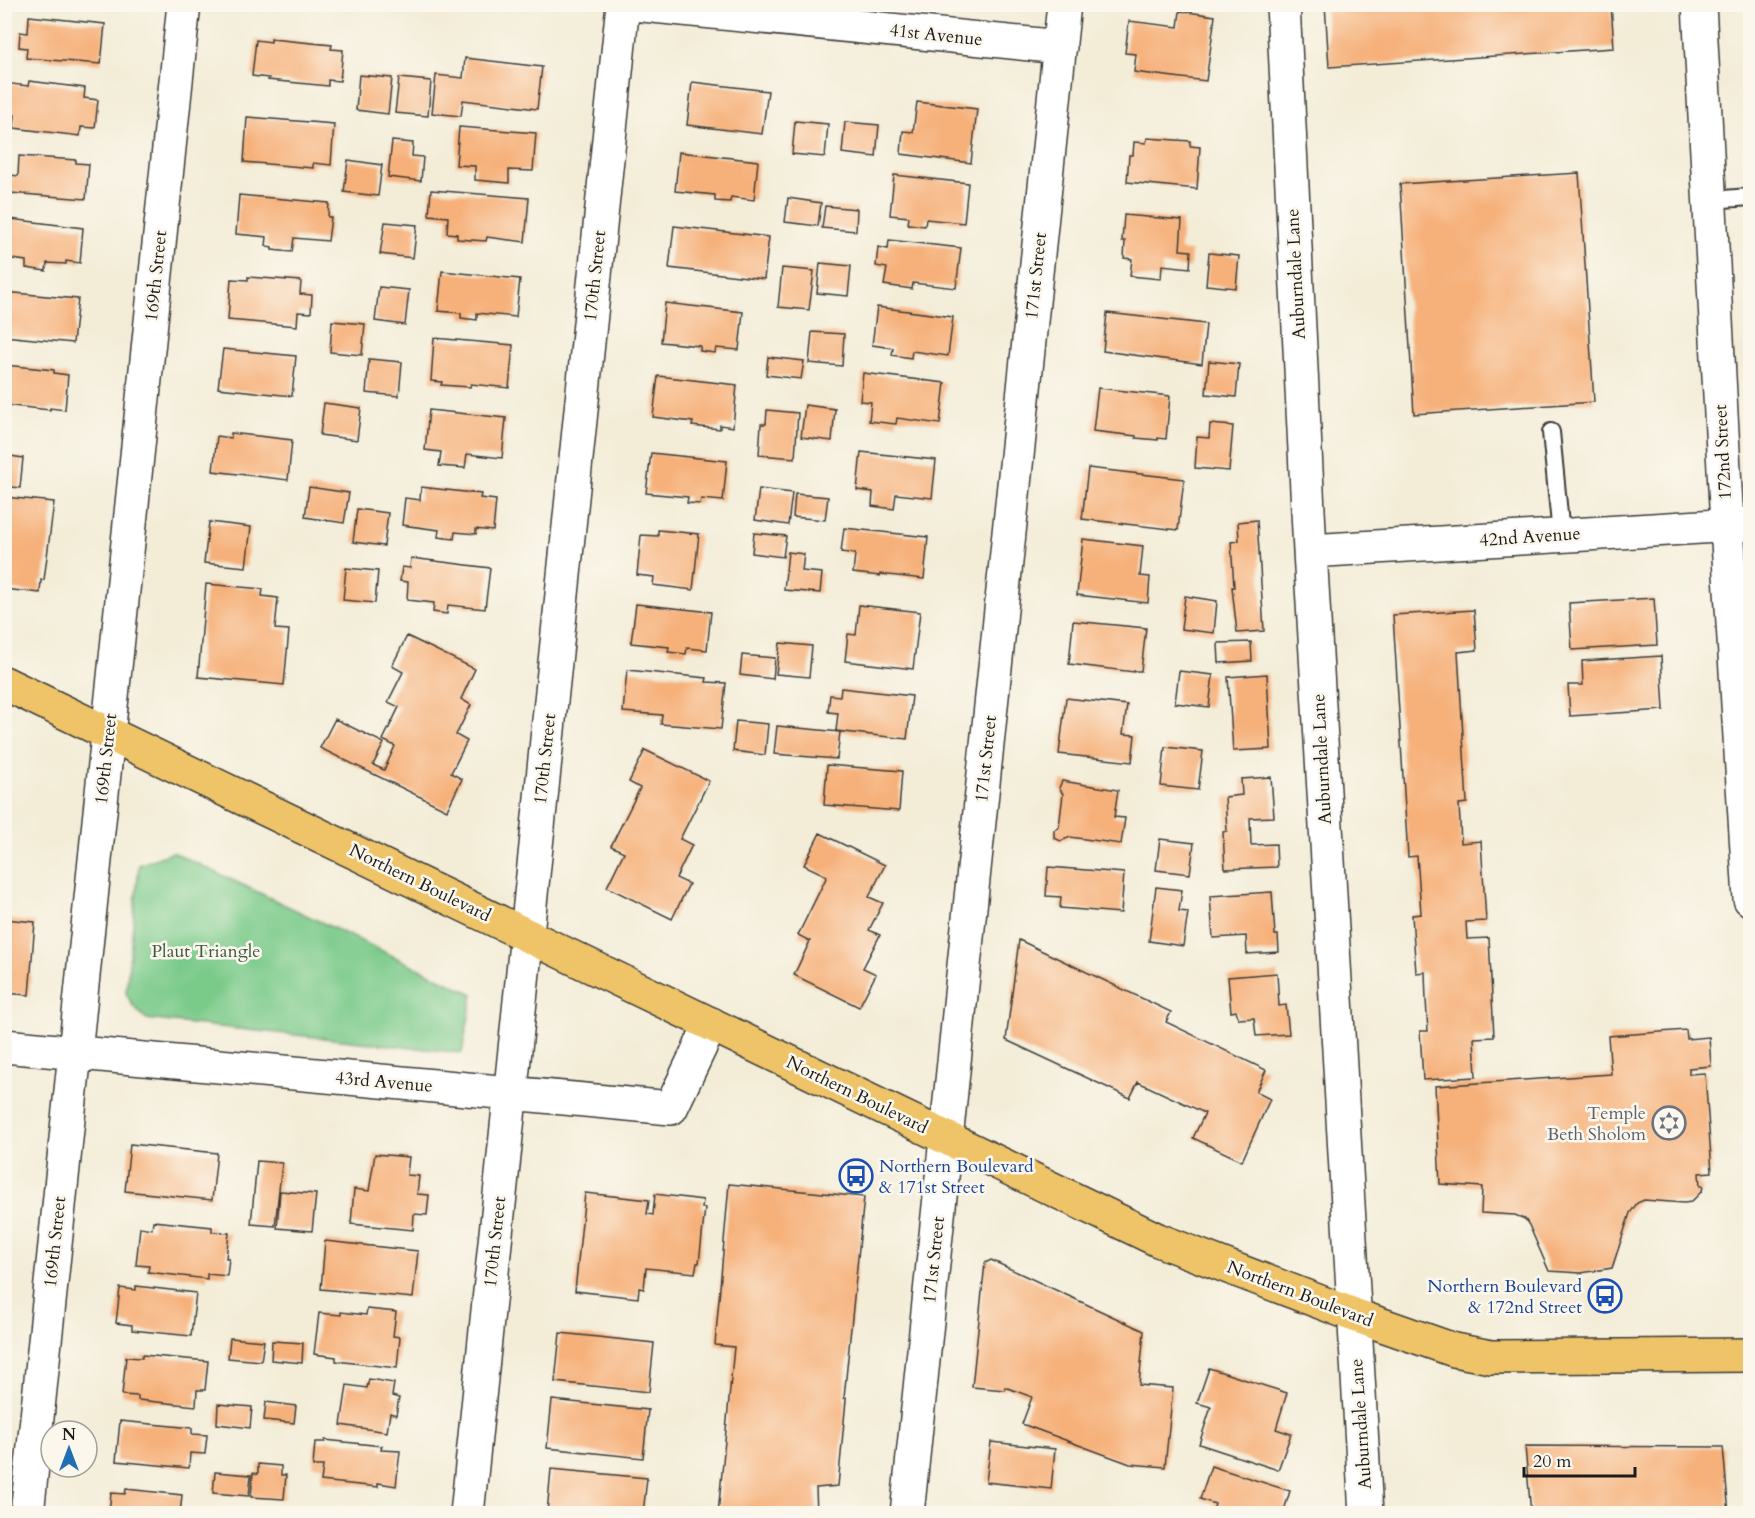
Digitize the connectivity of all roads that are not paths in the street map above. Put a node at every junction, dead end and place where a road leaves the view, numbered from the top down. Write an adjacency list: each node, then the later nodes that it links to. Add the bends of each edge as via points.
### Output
1 (184, 4): 15 (street, 169th Street)
2 (623, 4): 17 (street, 170th Street)
3 (633, 4): 7 (street, 41st Avenue)
4 (1064, 4): 7 (street, 171st Street)
5 (1283, 4): 13 (street, Auburndale Lane)
6 (1699, 4): 9 (street, 172nd Street)
7 (1060, 47): 22 (street, 171st Street)
8 (1750, 197): 9 (lane)
9 (1710, 200): 11 (street, 172nd Street)
10 (1551, 432): 12 (lane)
11 (1739, 525): 12 (street, 42nd Avenue); 16 (street, 172nd Street)
12 (1561, 535): 13 (street, 42nd Avenue)
13 (1310, 551): 23 (street, Auburndale Lane)
14 (4, 683): 15 (main road, Northern Boulevard)
15 (108, 732): 17 (main road, Northern Boulevard); 20 (street, 169th Street)
16 (1750, 882)
17 (527, 934): 18 (main road, Northern Boulevard); 21 (street, 170th Street)
18 (711, 1024): 21 (street, 43rd Avenue, via 671,1108); 22 (main road, Northern Boulevard)
19 (4, 1046): 20 (street, 43rd Avenue)
20 (75, 1053): 21 (street, 43rd Avenue); 25 (street, 169th Street)
21 (511, 1094): 26 (street, 170th Street)
22 (946, 1138): 23 (main road, Northern Boulevard, via 1158,1240); 27 (street, 171st Street)
23 (1354, 1316): 24 (main road, Northern Boulevard, via 1454,1350 1491,1357); 28 (street, Auburndale Lane)
24 (1750, 1355)
25 (27, 1514)
26 (467, 1514)
27 (907, 1514)
28 (1366, 1514)

